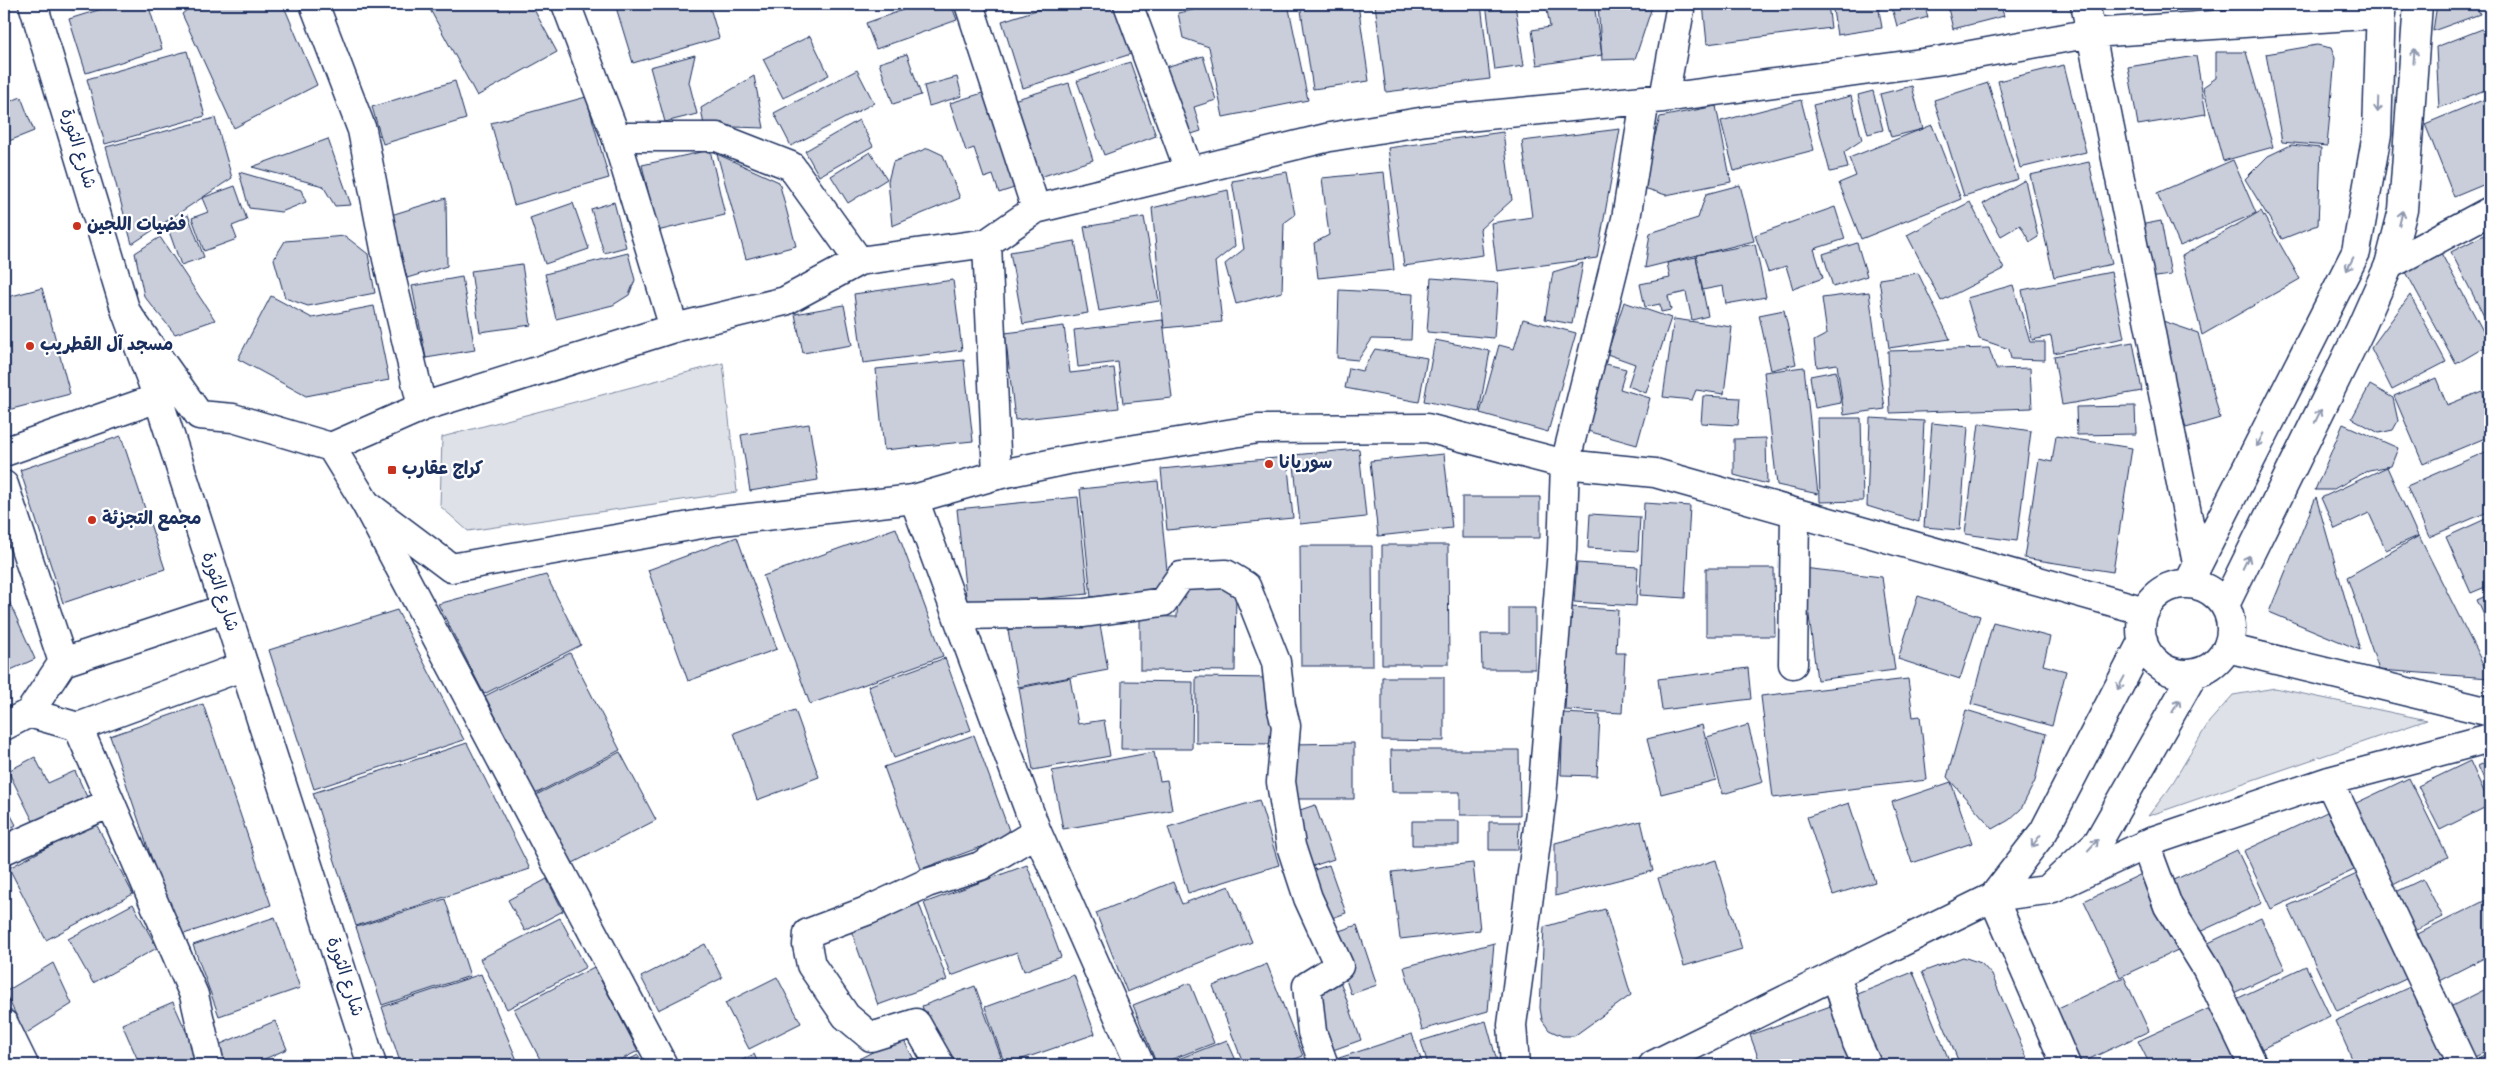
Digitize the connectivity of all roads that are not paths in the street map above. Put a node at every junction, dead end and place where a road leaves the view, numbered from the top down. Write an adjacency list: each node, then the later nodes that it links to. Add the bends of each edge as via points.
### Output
1 (33, 4): 19 (street, شارع الثورة)
2 (314, 4): 22 (street, via 362,130 387,259)
3 (566, 4): 12 (street)
4 (969, 4): 14 (street)
5 (1128, 4): 13 (street)
6 (1681, 4): 11 (street)
7 (2085, 4): 10 (street)
8 (2418, 4): 18 (street, one-way to 8, via 2403,210)
9 (2381, 9): 10 (street); 31 (street, one-way to 31, via 2377,134 2356,252)
10 (2092, 33): 11 (street, via 1943,60); 31 (street)
11 (1655, 99): 13 (street, via 1426,121 1330,137); 25 (street)
12 (616, 137): 17 (street, via 717,137 792,166); 20 (street)
13 (1189, 170): 14 (street)
14 (1036, 209): 16 (street)
15 (2490, 211): 18 (street)
16 (986, 243): 17 (street); 26 (street)
17 (859, 262): 20 (street, via 785,302)
18 (2389, 265): 32 (street, one-way to 18)
19 (126, 312): 21 (street, شارع الثورة); 23 (street, via 199,415 233,418)
20 (674, 328): 22 (street)
21 (158, 398): 24 (street); 33 (street, شارع الثورة)
22 (422, 407): 23 (street)
23 (331, 447): 29 (street)
24 (4, 452)
25 (1565, 464): 26 (street, via 1427,428 1258,429); 30 (street, via 1655,473); 63 (street, via 1562,550 1542,797 1512,1025)
26 (997, 475): 28 (street)
27 (4, 485): 38 (street)
28 (914, 499): 29 (street, via 713,522 452,568); 35 (street)
29 (366, 504): 59 (street)
30 (1795, 514): 34 (street); 39 (street)
31 (2193, 574): 32 (street); 34 (street, via 2160,592)
32 (2225, 606): 37 (street, via 2231,634)
33 (224, 609): 38 (street); 40 (street, شارع الثورة)
34 (2145, 611): 36 (street, via 2141,632)
35 (957, 615): 49 (street); 62 (street, via 1084,614 1163,602 1181,576 1226,574 1246,586 1276,662 1280,706 1286,726 1281,782 1291,846 1308,898 1340,966 1307,986 1312,1032)
36 (2143, 640): 41 (street, via 2154,660 2166,669); 53 (street, one-way to 53, via 2044,831)
37 (2227, 648): 41 (street, via 2219,660); 42 (street)
38 (63, 662): 43 (street)
39 (1793, 664)
40 (244, 666): 45 (street); 58 (street, شارع الثورة)
41 (2194, 673): 52 (street, one-way to 41, via 2098,842)
42 (2484, 707)
43 (29, 713): 44 (street); 45 (street)
44 (4, 726)
45 (78, 728): 48 (street)
46 (2490, 738): 47 (street)
47 (2329, 781): 50 (street); 68 (street)
48 (110, 803): 51 (street); 57 (street, via 194,995)
49 (1037, 832): 60 (street, via 980,866 927,883 808,933 811,965 846,1016 871,1036 916,1023); 61 (street)
50 (2145, 844): 52 (street); 67 (street, via 2168,906 2207,969)
51 (4, 850)
52 (2047, 890): 53 (street)
53 (1993, 897): 54 (street); 66 (street)
54 (1836, 975): 64 (street); 65 (street)
55 (4, 1024): 56 (street)
56 (24, 1065)
57 (210, 1065)
58 (372, 1065)
59 (663, 1065)
60 (940, 1065)
61 (1140, 1065)
62 (1324, 1065)
63 (1515, 1065)
64 (1653, 1065)
65 (1867, 1065)
66 (2066, 1065)
67 (2253, 1065)
68 (2463, 1065)

